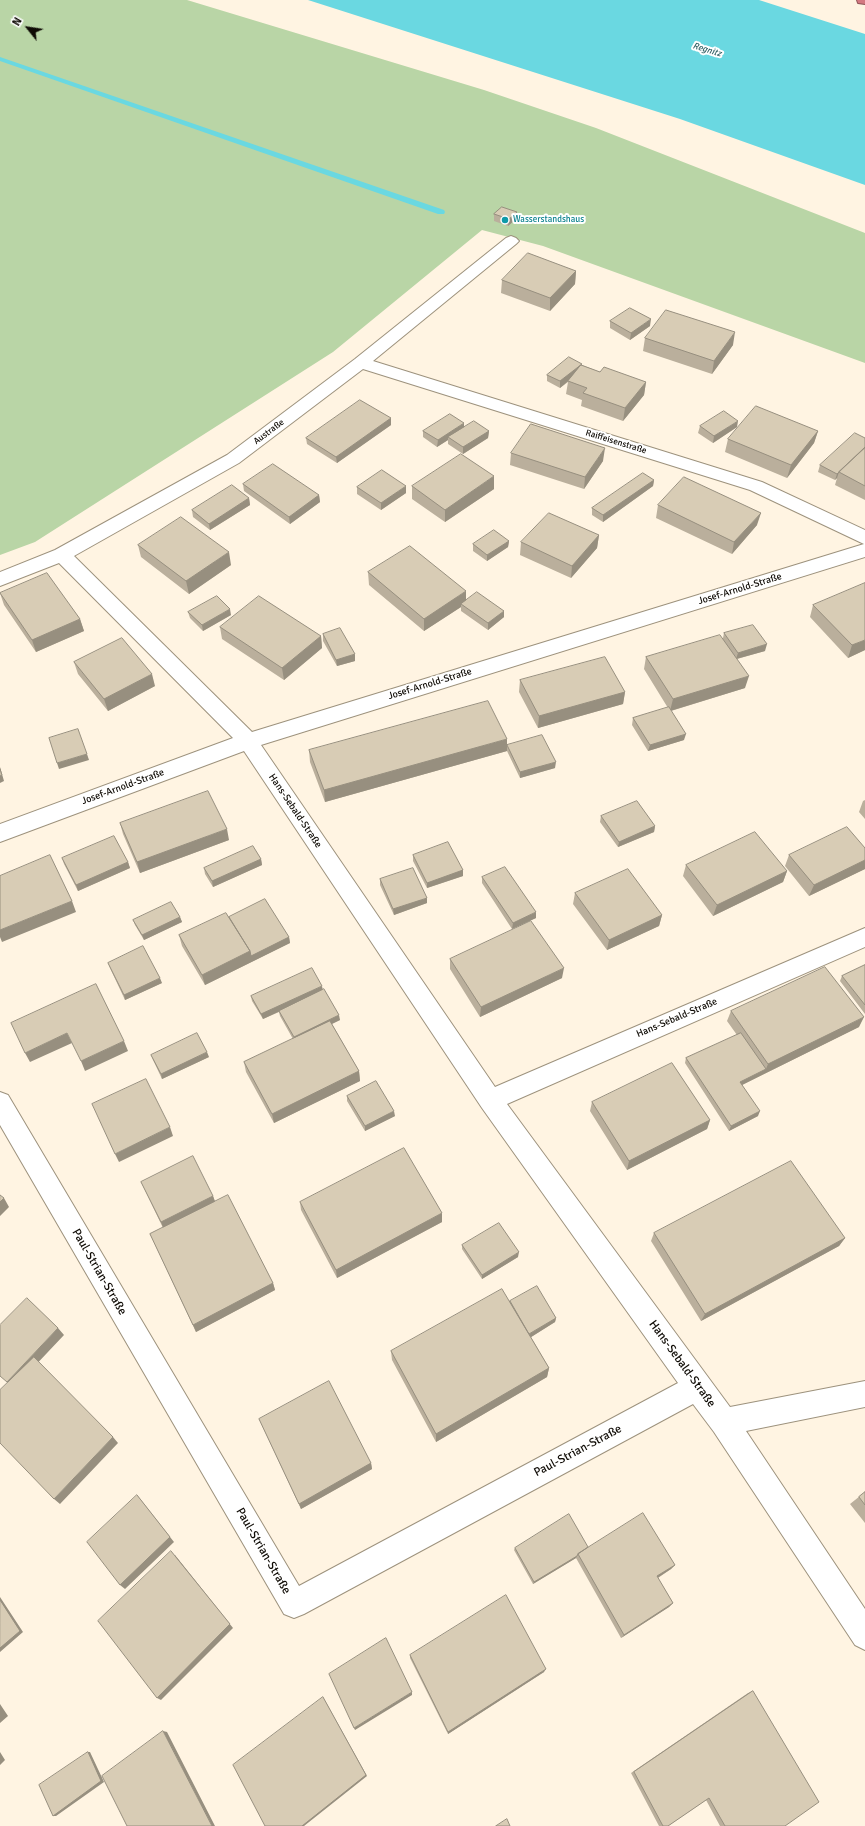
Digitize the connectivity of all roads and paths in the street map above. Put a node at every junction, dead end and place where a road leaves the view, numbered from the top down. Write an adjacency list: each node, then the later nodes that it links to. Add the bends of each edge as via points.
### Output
1 (511, 241): 2 (street, Austraße)
2 (361, 364): 3 (street, Raiffeisenstraße, via 756,486); 5 (street, Austraße, via 233,459)
3 (865, 538)
4 (865, 550): 7 (street, Josef-Arnold-Straße)
5 (62, 554): 6 (street, Austraße); 7 (street, Hans-Sebald-Straße)
6 (0, 579)
7 (248, 741): 8 (street, Josef-Arnold-Straße); 10 (street, Hans-Sebald-Straße)
8 (0, 833)
9 (865, 937): 10 (street, Hans-Sebald-Straße)
10 (490, 1100): 12 (street, Hans-Sebald-Straße)
11 (0, 1103): 12 (street, Paul-Strian-Straße, via 294,1604)
12 (697, 1387): 14 (street, Hans-Sebald-Straße)
13 (865, 1394): 14 (street)
14 (724, 1422): 15 (street, Hans-Sebald-Straße)
15 (865, 1635)

